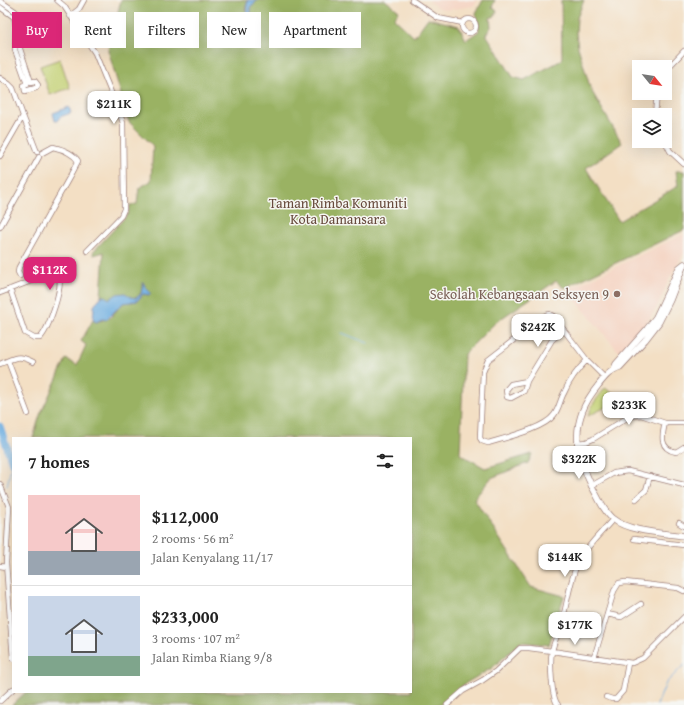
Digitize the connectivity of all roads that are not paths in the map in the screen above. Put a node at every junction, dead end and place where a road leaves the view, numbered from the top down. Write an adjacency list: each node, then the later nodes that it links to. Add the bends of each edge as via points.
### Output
1 (57, 0): 6 (street)
2 (84, 0): 5 (street)
3 (412, 0): 7 (street, via 438,18)
4 (0, 4): 12 (street, via 19,15 20,49)
5 (75, 12)
6 (70, 16)
7 (463, 23)
8 (92, 48): 19 (street, via 123,123 124,209 121,216)
9 (684, 51): 10 (street)
10 (672, 64)
11 (1, 81): 13 (street, via 13,88)
12 (29, 83)
13 (23, 116): 15 (street); 16 (street)
14 (668, 148): 17 (street)
15 (39, 154): 18 (street); 21 (street, via 53,147 70,154 78,161 19,267)
16 (0, 156)
17 (684, 164)
18 (0, 227)
19 (87, 250)
20 (683, 268): 25 (street, via 656,317); 25 (street, via 660,320 653,331)
21 (20, 276)
22 (10, 289): 22 (street, via 52,274 58,276 60,283 51,318 40,338 25,333); 23 (street)
23 (0, 293)
24 (564, 330): 26 (street); 26 (street, via 553,316 546,315 488,360 483,372 480,438 482,441 488,443 529,430 552,418 564,392); 31 (street, via 552,340)
25 (632, 350): 30 (street, via 620,367)
26 (587, 360): 30 (street)
27 (8, 361): 28 (street, via 21,357); 29 (street); 32 (street)
28 (33, 362)
29 (0, 364)
30 (604, 377): 35 (street, via 582,409 577,429)
31 (527, 381): 31 (street, via 524,391 511,398 507,397 506,390 512,384)
32 (28, 414)
33 (665, 423): 34 (street); 35 (street, via 641,415 630,416 593,439); 36 (street, via 662,440 666,447 676,452)
34 (684, 423)
35 (577, 443): 40 (street, via 582,465)
36 (684, 447)
37 (650, 476): 39 (street); 40 (street, via 628,471 614,473); 41 (street, via 646,490)
38 (0, 484): 47 (street, via 9,507)
39 (684, 484)
40 (591, 486): 42 (street)
41 (636, 499)
42 (611, 521): 43 (street, via 640,530); 53 (street, via 576,566)
43 (684, 536)
44 (634, 539): 45 (street)
45 (684, 545)
46 (0, 566): 47 (street)
47 (6, 567): 52 (street)
48 (684, 591): 50 (street, via 678,588 621,582 614,591)
49 (641, 604): 50 (street, via 621,617)
50 (607, 614): 54 (street)
51 (684, 617): 55 (street, via 643,658)
52 (12, 646)
53 (552, 651): 54 (street); 60 (street); 61 (street, via 520,648 496,671 463,691)
54 (594, 658): 55 (street)
55 (628, 663): 58 (street, via 623,691)
56 (12, 689): 59 (street)
57 (606, 698): 58 (street)
58 (616, 699): 62 (street)
59 (0, 700)
60 (554, 704)
61 (447, 705)
62 (618, 705)

